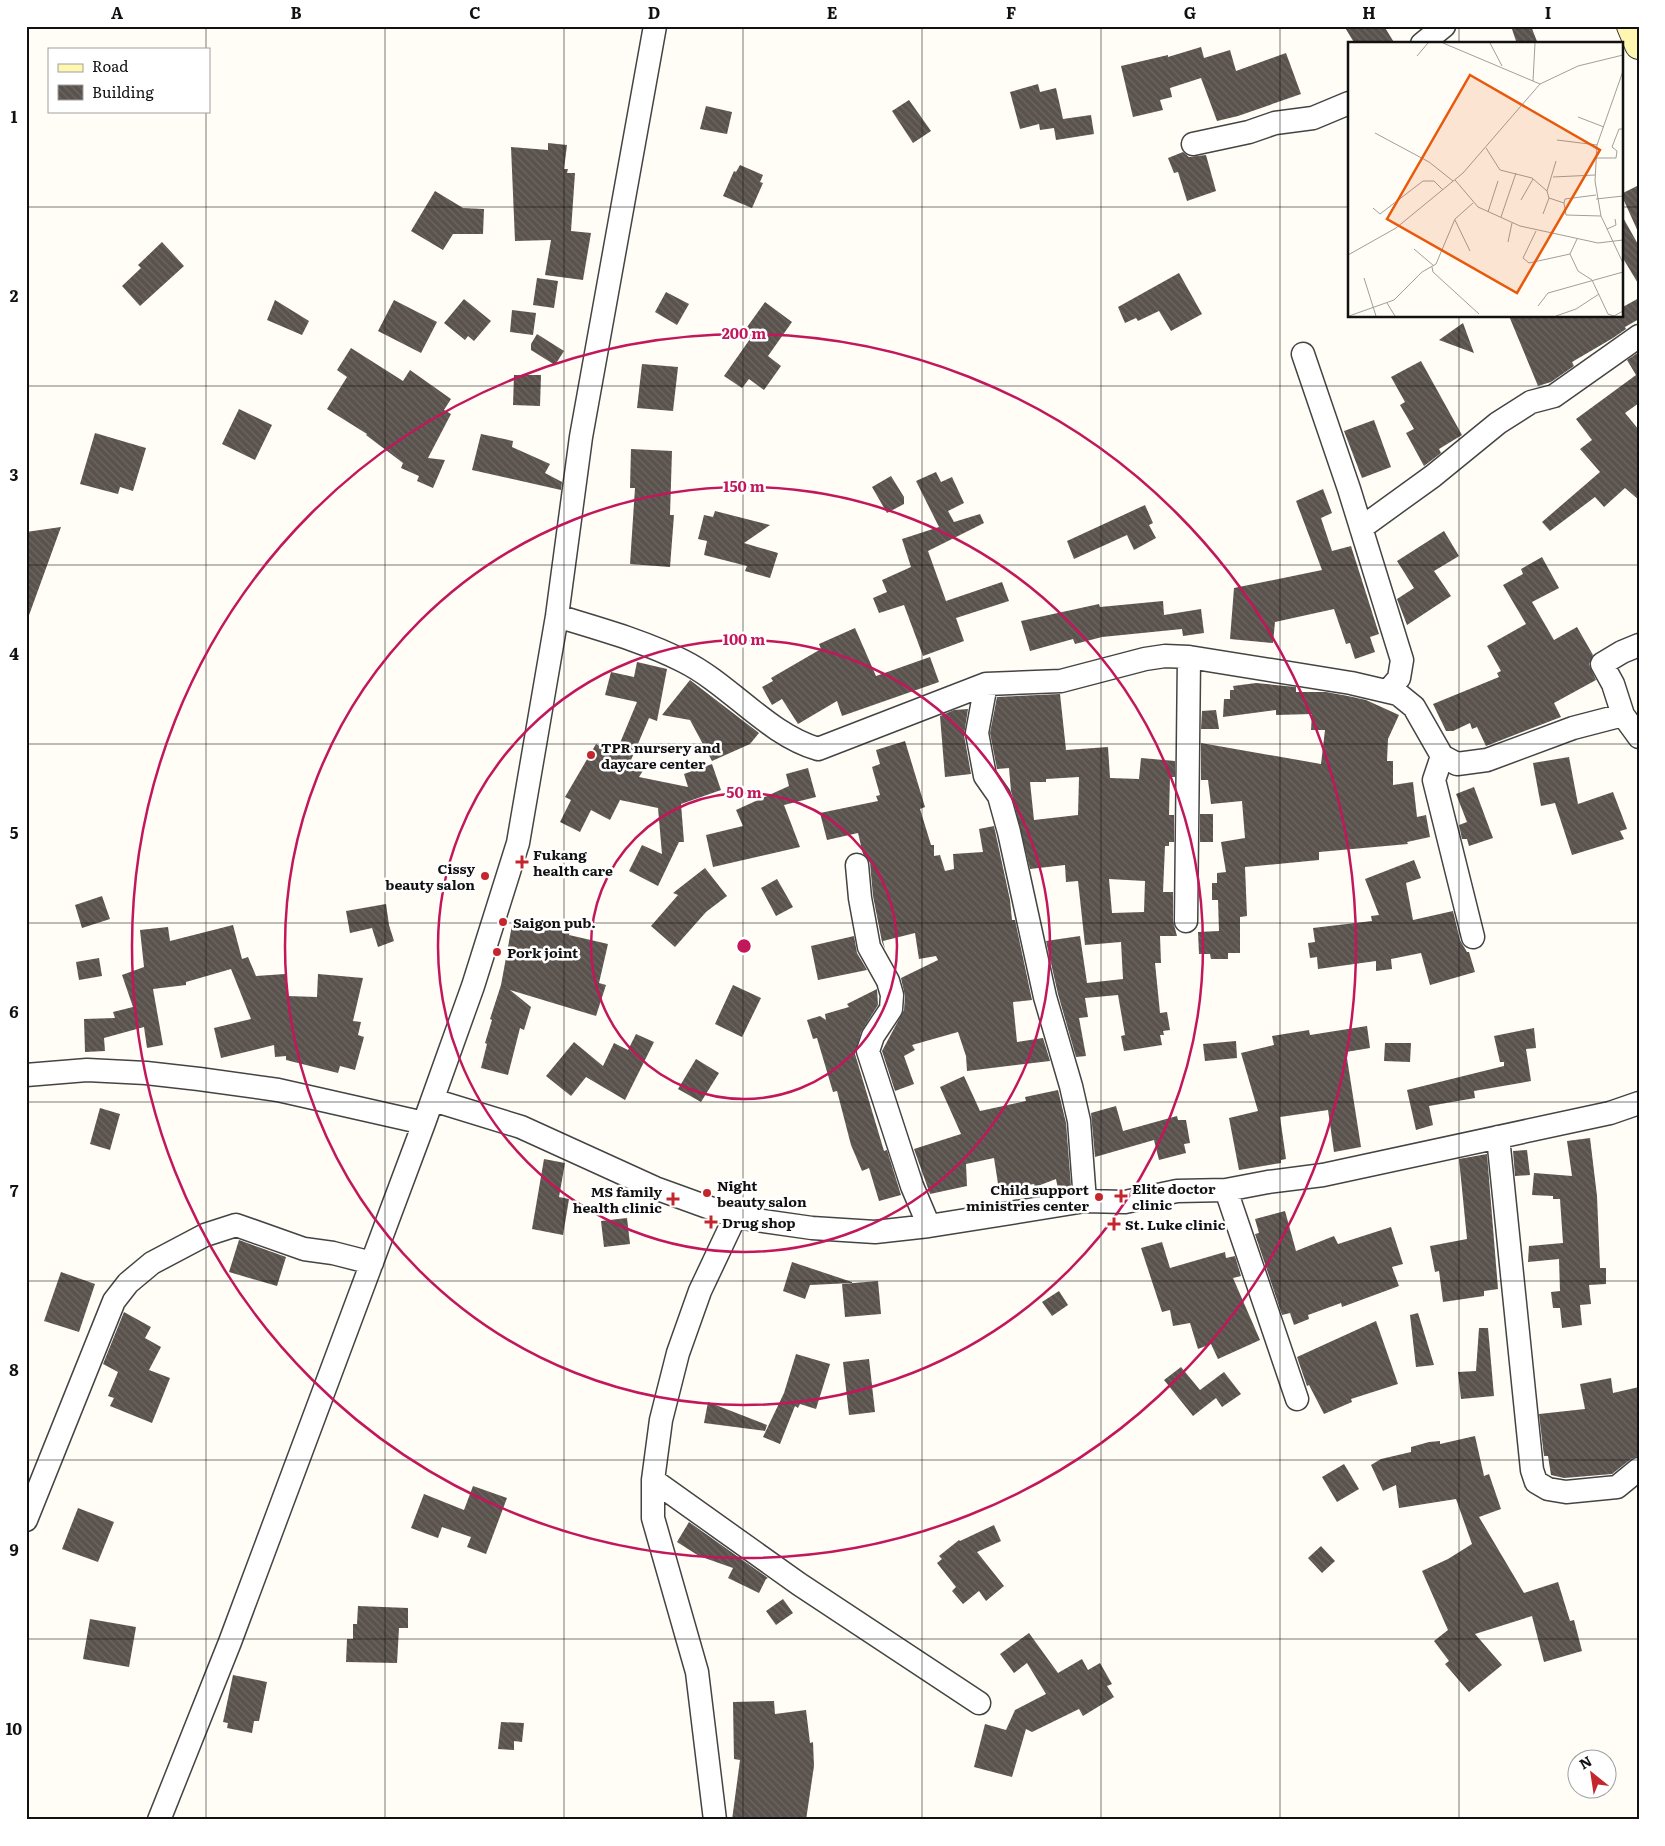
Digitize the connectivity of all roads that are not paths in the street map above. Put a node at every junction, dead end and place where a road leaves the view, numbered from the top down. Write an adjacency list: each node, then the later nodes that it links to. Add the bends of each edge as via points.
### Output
1 (655, 26): 11 (street, via 581,437)
2 (1444, 26): 4 (street)
3 (1631, 26): 5 (street)
4 (1424, 42)
5 (1639, 45)
6 (1348, 104): 7 (street, via 1313,118 1276,123)
7 (1193, 144)
8 (1639, 336): 10 (street, via 1554,396 1530,402 1498,423 1433,476)
9 (1303, 354): 10 (street)
10 (1361, 528): 15 (street, via 1402,660 1399,678)
11 (557, 616): 14 (street, via 684,661 802,744 818,749); 23 (street, via 518,842)
12 (1639, 645): 16 (street, via 1602,664 1613,684)
13 (1189, 657): 14 (street, via 1166,656 1061,681); 15 (street); 20 (street)
14 (986, 684): 28 (street, via 977,733 985,776 999,796 1009,832 1045,997 1071,1086 1079,1121)
15 (1388, 691): 18 (street, via 1398,694 1414,707)
16 (1623, 715): 17 (street); 18 (street, via 1573,728 1487,760 1463,765)
17 (1639, 737)
18 (1442, 756): 21 (street, via 1434,780)
19 (857, 865): 30 (street, via 869,947 892,995 891,1010 873,1036 868,1051 912,1186)
20 (1186, 921)
21 (1473, 937)
22 (26, 1075): 25 (street, via 87,1070 181,1077 278,1090)
23 (433, 1100): 25 (street); 29 (street, via 521,1127 655,1188)
24 (1639, 1103): 26 (street, via 1610,1113)
25 (424, 1123): 31 (street)
26 (1498, 1137): 27 (street, via 1323,1175); 33 (street, via 1532,1470 1536,1482 1548,1489 1566,1492 1617,1487)
27 (1226, 1190): 28 (street, via 1177,1191 1126,1202); 32 (street)
28 (1085, 1201): 30 (street)
29 (735, 1217): 30 (street, via 812,1228 874,1232); 34 (street, via 700,1292 678,1353 661,1420)
30 (929, 1226)
31 (372, 1263): 35 (street, via 304,1249 236,1226 205,1235 152,1263 114,1300); 37 (street, via 230,1642)
32 (1297, 1399)
33 (1639, 1469)
34 (653, 1480): 36 (street, via 800,1584); 38 (street, via 653,1518 697,1672)
35 (26, 1520)
36 (979, 1703)
37 (159, 1820)
38 (715, 1820)

